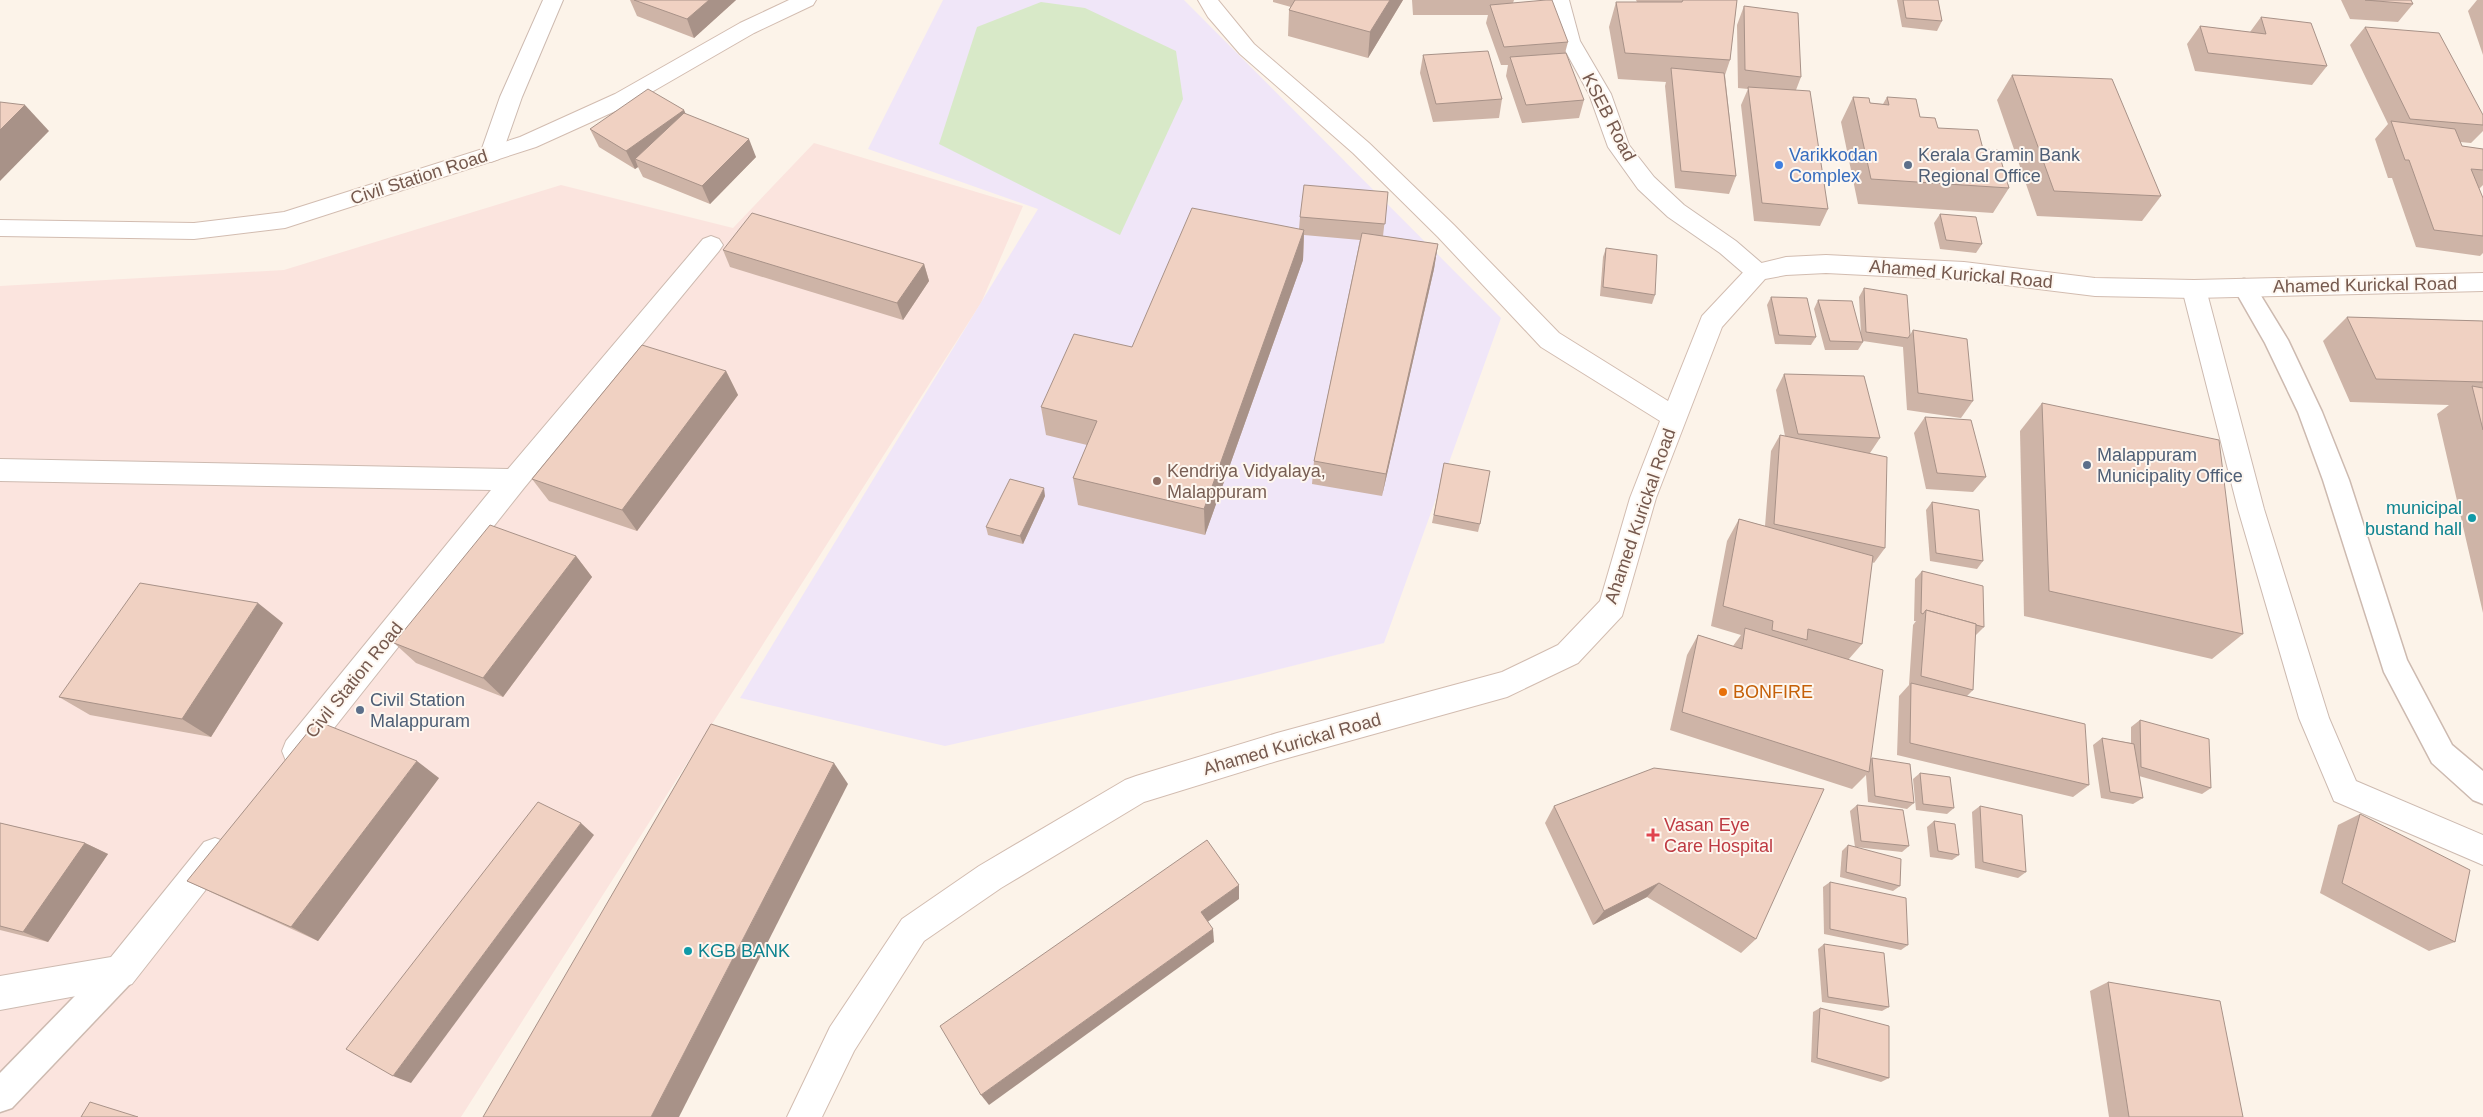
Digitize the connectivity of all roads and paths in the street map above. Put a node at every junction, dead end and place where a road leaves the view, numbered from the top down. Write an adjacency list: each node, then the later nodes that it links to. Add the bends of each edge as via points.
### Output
1 (554, 0): 5 (street)
2 (806, 0): 5 (street, Civil Station Road, via 747,28 623,99 528,142)
3 (1208, 0): 12 (street, via 1247,49 1361,148 1550,340)
4 (1560, 0): 8 (street, KSEB Road, via 1570,41 1600,94 1620,147 1646,183 1676,211 1728,246)
5 (490, 154): 6 (street, Civil Station Road, via 285,220 194,232)
6 (0, 228)
7 (711, 245): 14 (street, Civil Station Road)
8 (1757, 272): 11 (street, Ahamed Kurickal Road, via 1786,266 1826,264 1964,271 2095,287); 12 (street, Ahamed Kurickal Road, via 1711,323)
9 (2483, 282): 10 (street, Ahamed Kurickal Road)
10 (2244, 287): 11 (street, Ahamed Kurickal Road); 16 (lane, via 2276,340 2310,412 2336,480 2394,663 2442,754)
11 (2194, 289): 18 (street, via 2251,509 2314,718 2345,790)
12 (1674, 416): 22 (street, Ahamed Kurickal Road, via 1643,498 1612,607 1568,654 1507,684 1277,747 1136,790 990,877 913,930 842,1039)
13 (0, 470): 14 (street)
14 (514, 480): 15 (street, Civil Station Road)
15 (280, 772)
16 (2483, 790)
17 (231, 833): 19 (street)
18 (2483, 850)
19 (120, 972): 20 (street); 21 (lane)
20 (0, 993)
21 (0, 1096)
22 (804, 1117)

